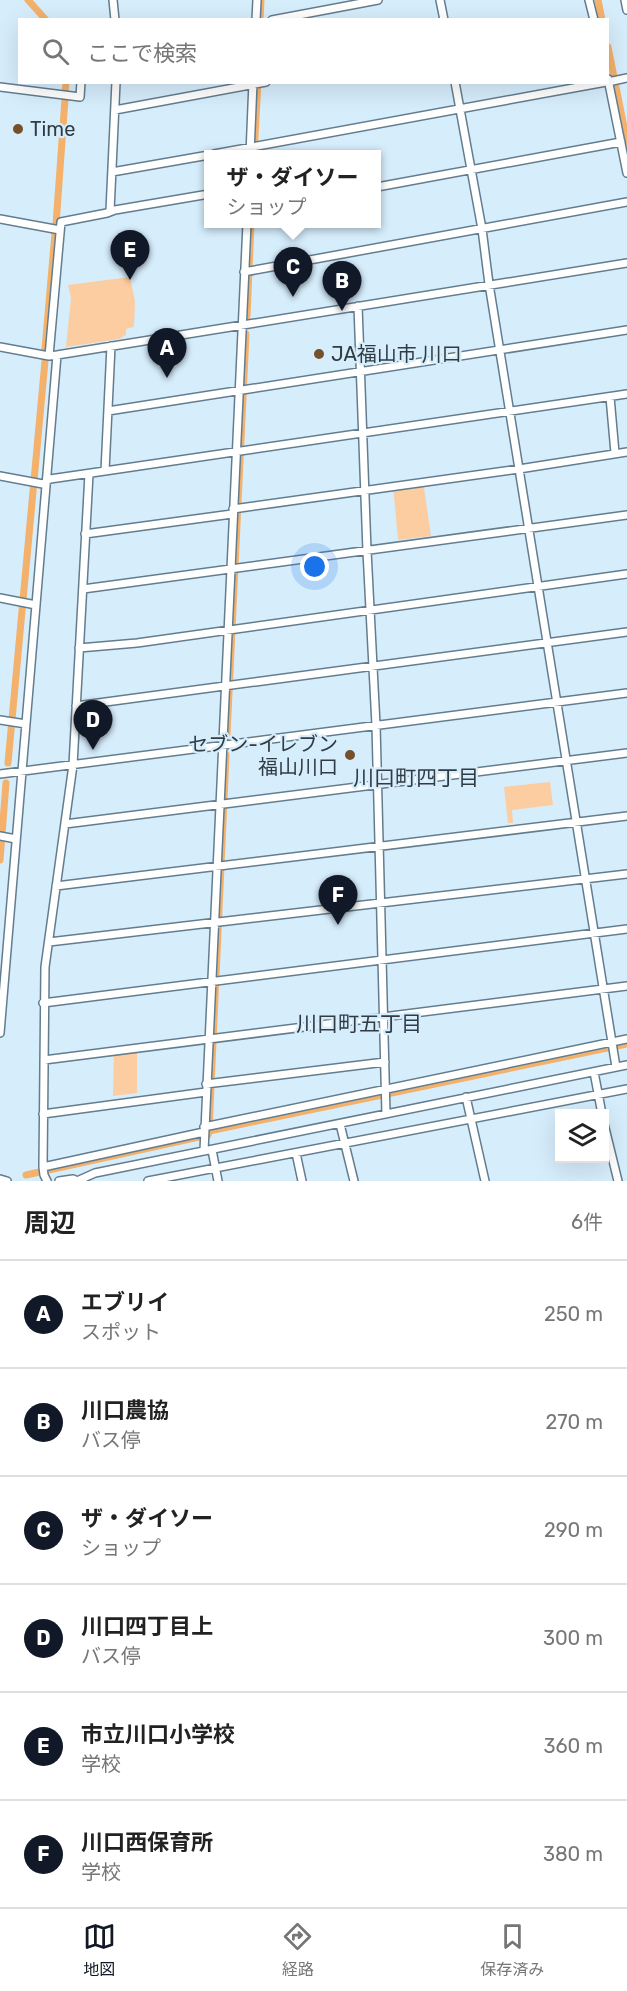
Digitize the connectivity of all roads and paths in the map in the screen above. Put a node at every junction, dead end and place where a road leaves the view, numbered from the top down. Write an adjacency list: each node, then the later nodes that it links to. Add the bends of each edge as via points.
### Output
1 (113, 0): 8 (street)
2 (257, 0): 9 (street)
3 (378, 0): 10 (street)
4 (440, 0): 11 (street)
5 (590, 0): 12 (street)
6 (625, 0): 7 (street)
7 (627, 7)
8 (115, 18)
9 (256, 18)
10 (283, 18)
11 (444, 18)
12 (594, 18)
13 (627, 78): 14 (street)
14 (609, 81)
15 (81, 84): 21 (street, via 80,97)
16 (116, 84): 22 (street)
17 (253, 84): 22 (street); 25 (street)
18 (455, 84): 23 (street)
19 (592, 84): 23 (street)
20 (608, 84): 24 (street)
21 (0, 87)
22 (115, 110): 29 (street)
23 (460, 110): 26 (street); 28 (street)
24 (621, 142): 28 (street); 30 (street)
25 (250, 150)
26 (255, 150)
27 (204, 156): 29 (street)
28 (471, 169): 31 (street); 37 (street)
29 (112, 172): 34 (street)
30 (627, 174)
31 (381, 186)
32 (204, 195): 34 (street)
33 (627, 202): 37 (street)
34 (110, 212): 38 (street, via 63,221)
35 (0, 219): 38 (street)
36 (247, 228): 40 (street)
37 (482, 229): 40 (street); 41 (street)
38 (60, 230): 48 (street)
39 (627, 263): 41 (street)
40 (244, 272): 43 (street)
41 (489, 285): 42 (street); 47 (street)
42 (358, 306): 43 (street); 49 (street)
43 (241, 326): 45 (street); 50 (street)
44 (627, 330): 47 (street)
45 (111, 346): 48 (street); 53 (street)
46 (0, 347): 48 (street)
47 (500, 350): 49 (street); 54 (street)
48 (53, 356): 63 (street)
49 (360, 371): 50 (street); 55 (street)
50 (238, 390): 53 (street); 56 (street)
51 (627, 394): 52 (street)
52 (609, 397): 54 (street); 58 (street)
53 (108, 411): 60 (street)
54 (510, 411): 55 (street); 59 (street)
55 (363, 434): 56 (street); 64 (street)
56 (235, 452): 60 (street); 65 (street)
57 (627, 452): 58 (street)
58 (615, 453): 59 (street)
59 (519, 469): 64 (street); 67 (street)
60 (105, 471): 61 (street)
61 (89, 474): 63 (street); 68 (street)
62 (0, 476): 63 (street)
63 (46, 482): 75 (street)
64 (364, 491): 65 (street); 69 (street)
65 (233, 512): 68 (street); 70 (street)
66 (627, 515): 67 (street)
67 (530, 529): 69 (street); 72 (street)
68 (85, 534): 73 (street)
69 (367, 551): 70 (street); 76 (street)
70 (230, 569): 73 (street); 77 (street)
71 (627, 574): 72 (street)
72 (539, 586): 76 (street); 79 (street)
73 (82, 589): 80 (street)
74 (0, 598): 75 (street)
75 (36, 605): 87 (street)
76 (371, 610): 77 (street); 81 (street)
77 (227, 630): 80 (street); 82 (street)
78 (627, 632): 79 (street)
79 (548, 642): 81 (street); 84 (street)
80 (79, 648): 85 (street)
81 (373, 666): 82 (street); 88 (street)
82 (225, 685): 85 (street); 89 (street)
83 (627, 693): 84 (street)
84 (557, 702): 88 (street); 91 (street)
85 (76, 706): 92 (street)
86 (0, 720): 87 (street)
87 (26, 724): 93 (street)
88 (376, 725): 89 (street); 95 (street)
89 (222, 745): 92 (street); 96 (street)
90 (627, 753): 91 (street)
91 (566, 760): 95 (street); 98 (street)
92 (73, 765): 93 (street); 99 (street)
93 (22, 771): 94 (street); 101 (street)
94 (0, 774)
95 (377, 785): 96 (street); 102 (street)
96 (219, 804): 99 (street); 103 (street)
97 (627, 816): 98 (street)
98 (577, 822): 102 (street); 105 (street)
99 (65, 824): 106 (street)
100 (0, 836): 101 (street)
101 (16, 839): 113 (street)
102 (380, 846): 103 (street); 107 (street)
103 (216, 866): 106 (street); 108 (street)
104 (627, 874): 105 (street)
105 (587, 879): 107 (street); 110 (street)
106 (56, 886): 111 (street)
107 (381, 904): 108 (street); 112 (street)
108 (214, 924): 111 (street); 114 (street)
109 (627, 929): 110 (street)
110 (594, 933): 112 (street); 116 (street)
111 (49, 942): 117 (street)
112 (383, 961): 114 (street); 118 (street)
113 (3, 968): 119 (street)
114 (211, 981): 117 (street); 120 (street)
115 (627, 986): 116 (street)
116 (603, 989): 118 (street); 122 (street)
117 (43, 1002): 123 (street)
118 (383, 1016): 120 (street); 124 (street)
119 (0, 1033)
120 (209, 1039): 123 (street); 128 (street)
121 (627, 1039): 122 (street)
122 (612, 1042): 126 (street); 130 (street)
123 (44, 1060): 134 (street)
124 (385, 1062): 128 (street); 130 (street)
125 (627, 1065): 126 (street)
126 (616, 1067): 127 (street)
127 (594, 1072): 131 (street); 132 (street)
128 (206, 1088): 134 (street); 138 (street)
129 (627, 1089): 131 (street)
130 (385, 1090): 135 (street); 138 (street)
131 (598, 1094): 133 (street); 136 (street)
132 (466, 1097): 135 (street); 136 (street)
133 (601, 1109)
134 (43, 1114): 143 (street)
135 (386, 1114): 137 (street)
136 (470, 1119): 139 (street); 154 (street)
137 (340, 1124): 139 (street); 141 (street)
138 (204, 1130): 141 (street); 143 (street)
139 (345, 1143): 142 (street); 153 (street)
140 (609, 1144): 155 (street)
141 (208, 1150): 144 (street); 146 (street, via 95,1173)
142 (296, 1153): 144 (street); 152 (street)
143 (43, 1167): 148 (street)
144 (215, 1168): 150 (street); 151 (street)
145 (0, 1179): 147 (street)
146 (80, 1180): 149 (street)
147 (7, 1181)
148 (47, 1181)
149 (59, 1181)
150 (148, 1181)
151 (218, 1181)
152 (302, 1181)
153 (354, 1181)
154 (485, 1181)
155 (618, 1181)

